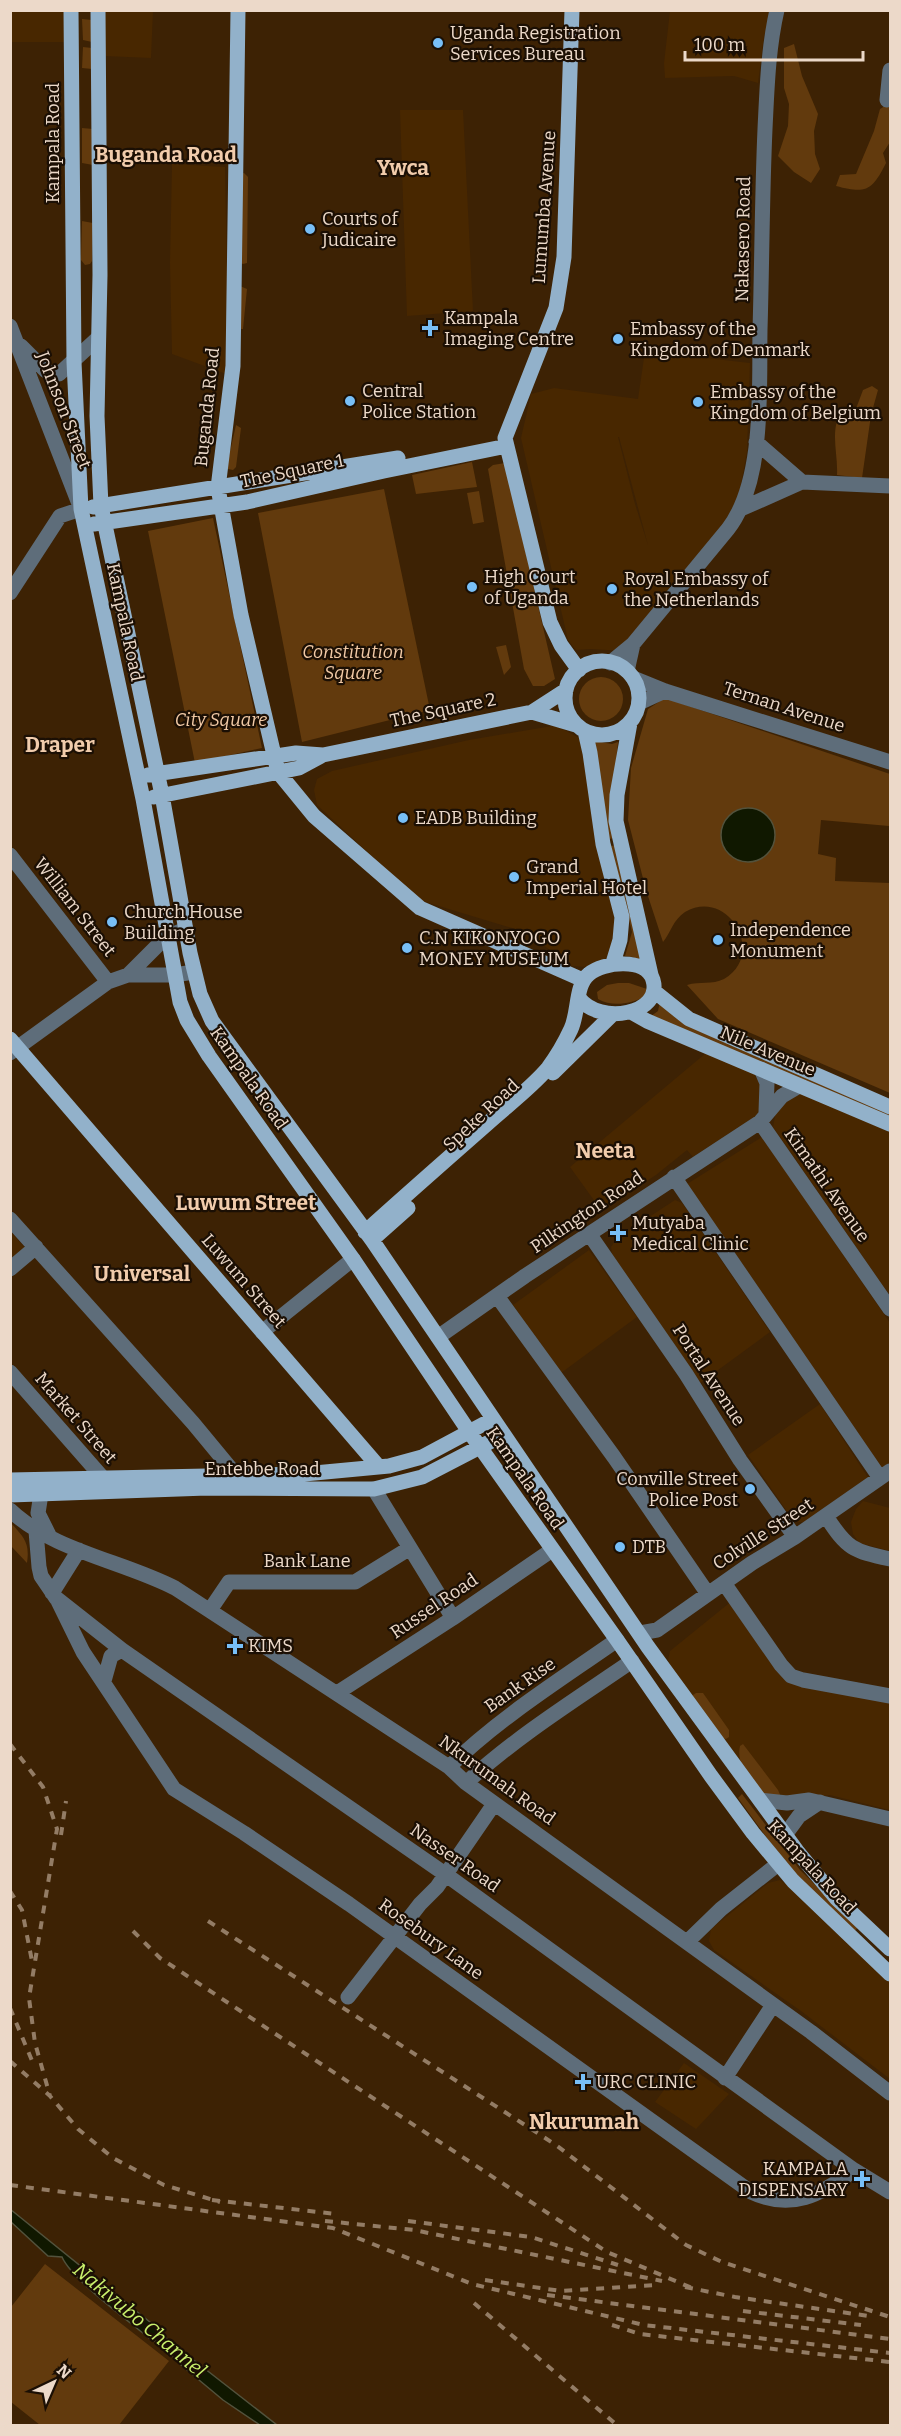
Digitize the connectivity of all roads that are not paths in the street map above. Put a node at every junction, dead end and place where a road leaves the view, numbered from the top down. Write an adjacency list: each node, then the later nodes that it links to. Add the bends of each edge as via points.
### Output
1 (71, 10): 11 (main road, Kampala Road)
2 (98, 10): 9 (main road, Kampala Road)
3 (238, 10): 16 (main road, Buganda Road, via 233,366)
4 (572, 10): 12 (main road, Lumumba Avenue, via 564,257 556,308)
5 (777, 10): 13 (street, Nakasero Road, via 767,98)
6 (891, 70): 7 (street)
7 (887, 100)
8 (10, 326): 10 (street, Johnson Street)
9 (98, 338): 11 (street); 18 (main road, Kampala Road)
10 (17, 342): 11 (street, via 50,374 59,374); 19 (street, Johnson Street)
11 (74, 362): 19 (main road, Kampala Road)
12 (506, 442): 16 (main road, The Square 1); 17 (main road, The Square 1); 26 (main road, via 550,622)
13 (756, 442): 14 (street); 20 (street, Nakasero Road)
14 (802, 482): 15 (street); 20 (street)
15 (891, 486)
16 (218, 488): 17 (main road, Buganda Road); 18 (main road, The Square 1)
17 (221, 505): 21 (main road, The Square 1); 35 (main road, Buganda Road, via 241,615)
18 (101, 506): 19 (main road, The Square 1); 21 (main road, Kampala Road)
19 (81, 508): 22 (main road, Kampala Road); 23 (street, via 60,516)
20 (741, 509): 24 (street, Nakasero Road)
21 (104, 522): 22 (main road, The Square 1); 38 (main road, Kampala Road)
22 (85, 526): 39 (main road, Kampala Road)
23 (10, 593)
24 (633, 644): 25 (street, Nakasero Road); 27 (street, Nakasero Road)
25 (610, 663): 26 (main road, via 596,662); 27 (main road)
26 (579, 670): 28 (main road)
27 (630, 674): 29 (street, Ternan Avenue); 30 (main road)
28 (566, 690): 31 (main road, The Square 2); 33 (main road, via 567,709)
29 (665, 691): 30 (street); 36 (street, Ternan Avenue)
30 (639, 703): 32 (main road)
31 (532, 712): 33 (main road); 34 (main road, The Square 2)
32 (630, 723): 33 (main road, via 614,734); 49 (main road, via 616,821)
33 (580, 728): 45 (main road, via 590,753 603,844 622,917)
34 (323, 755): 35 (main road, The Square 2, via 296,753); 37 (main road, The Square 2, via 299,768)
35 (274, 757): 37 (main road, Buganda Road); 38 (main road, The Square 2)
36 (891, 762)
37 (278, 772): 40 (main road, The Square 2); 50 (main road, Buganda Road, via 314,816 420,908)
38 (157, 774): 39 (main road, The Square 2); 40 (main road, Kampala Road)
39 (138, 777): 41 (main road, Kampala Road)
40 (162, 795): 41 (main road, The Square 2); 43 (main road, Kampala Road)
41 (143, 799): 44 (main road, Kampala Road)
42 (10, 855): 51 (street, William Street)
43 (186, 929): 44 (street); 46 (main road, Kampala Road)
44 (166, 937): 47 (street); 48 (main road, Kampala Road)
45 (613, 963): 49 (main road, via 634,966); 50 (main road)
46 (194, 972): 48 (street); 65 (main road, Kampala Road, via 212,1021)
47 (128, 975): 48 (street); 51 (street)
48 (174, 975): 67 (main road, Kampala Road, via 180,1002 195,1035)
49 (651, 975): 52 (main road)
50 (583, 980): 53 (main road)
51 (108, 982): 56 (street)
52 (654, 991): 54 (main road, via 644,1004); 59 (main road, Nile Avenue, via 703,1026)
53 (579, 998): 55 (main road, via 590,1008); 65 (main road, Speke Road, via 572,1028 546,1070)
54 (630, 1012): 55 (main road); 57 (main road, Nile Avenue)
55 (613, 1014): 65 (main road, Speke Road, via 518,1108)
56 (13, 1047): 71 (main road, Luwum Street)
57 (761, 1070): 58 (main road, Nile Avenue); 60 (street, via 766,1083)
58 (799, 1086): 60 (street, via 782,1096); 61 (main road, Nile Avenue)
59 (891, 1107)
60 (763, 1117): 62 (street, Pilkington Road); 70 (street, Kimathi Avenue)
61 (891, 1124)
62 (674, 1177): 64 (street, Pilkington Road); 80 (street)
63 (10, 1219): 66 (street)
64 (590, 1235): 69 (street, Pilkington Road); 90 (street, Portal Avenue)
65 (369, 1236): 72 (main road, Kampala Road)
66 (36, 1247): 68 (street); 79 (street)
67 (353, 1259): 71 (street); 75 (main road, Kampala Road)
68 (10, 1269)
69 (497, 1296): 72 (street, Pilkington Road); 96 (street)
70 (891, 1310)
71 (262, 1332): 78 (main road, Luwum Street)
72 (438, 1337): 74 (main road, Kampala Road)
73 (10, 1372): 81 (street, Market Street)
74 (493, 1419): 75 (main road, Entebbe Road); 76 (main road, Kampala Road)
75 (470, 1433): 77 (main road, Kampala Road); 78 (main road, Entebbe Road, via 422,1457)
76 (503, 1435): 77 (main road, Entebbe Road); 101 (main road, Kampala Road)
77 (481, 1448): 83 (main road, Entebbe Road, via 422,1477); 93 (main road, Kampala Road)
78 (378, 1466): 79 (main road, Entebbe Road, via 304,1474)
79 (236, 1475): 81 (main road, Entebbe Road)
80 (885, 1475): 88 (street, Colville Street)
81 (102, 1477): 82 (main road, Entebbe Road); 84 (street, Market Street)
82 (10, 1480)
83 (374, 1489): 84 (main road, Entebbe Road); 91 (street)
84 (111, 1492): 85 (main road, Entebbe Road)
85 (41, 1494): 86 (main road, Entebbe Road); 89 (street, Nasser Road, via 38,1513)
86 (10, 1495)
87 (10, 1510): 89 (street, Nkurumah Road)
88 (826, 1516): 90 (street, Colville Street); 94 (street, via 849,1546)
89 (47, 1535): 92 (street, Nkurumah Road); 97 (street, Nasser Road, via 39,1567)
90 (795, 1537): 95 (street, Colville Street)
91 (410, 1548): 98 (street, Bank Lane, via 355,1582 229,1582); 99 (street)
92 (79, 1550): 97 (street); 98 (street, Nkurumah Road, via 154,1577)
93 (552, 1550): 99 (street, Russel Road); 102 (main road, Kampala Road)
94 (891, 1559)
95 (724, 1583): 96 (street, Colville Street); 108 (street, via 791,1676)
96 (708, 1594): 100 (street, Colville Street)
97 (54, 1595): 104 (street, Nasser Road); 106 (street, Rosebury Lane, via 79,1644)
98 (210, 1610): 107 (street, Nkurumah Road)
99 (453, 1618): 107 (street, Russel Road)
100 (657, 1630): 101 (street, Colville Street); 103 (street, Colville Street)
101 (639, 1633): 103 (main road, Kampala Road)
102 (617, 1640): 105 (main road, Kampala Road); 109 (street, Bank Rise)
103 (648, 1647): 113 (main road, Kampala Road)
104 (122, 1650): 106 (street, via 111,1656); 119 (street, Nasser Road)
105 (632, 1661): 110 (street); 118 (main road, Kampala Road, via 711,1776)
106 (104, 1681): 120 (street, Rosebury Lane, via 174,1789)
107 (337, 1693): 111 (street, Nkurumah Road)
108 (891, 1696)
109 (523, 1706): 110 (street); 111 (street, Bank Rise, via 483,1735)
110 (537, 1726): 112 (street)
111 (449, 1767): 112 (street, Nkurumah Road)
112 (466, 1783): 115 (street, Nkurumah Road)
113 (760, 1800): 114 (street); 117 (main road, Kampala Road)
114 (820, 1802): 116 (street); 117 (street, via 800,1816)
115 (495, 1804): 119 (street); 121 (street, Nkurumah Road)
116 (891, 1819)
117 (785, 1836): 122 (main road, Kampala Road, via 836,1898)
118 (778, 1864): 121 (street); 123 (main road, Kampala Road)
119 (445, 1874): 120 (street); 126 (street, Nasser Road)
120 (395, 1937): 124 (street); 128 (street, Rosebury Lane, via 751,2192 777,2201 796,2200 836,2184)
121 (687, 1942): 125 (street, Nkurumah Road)
122 (891, 1949)
123 (891, 1974)
124 (348, 1997)
125 (773, 2005): 126 (street); 127 (street, Nkurumah Road)
126 (725, 2078): 128 (street, Nasser Road)
127 (891, 2093)
128 (854, 2170): 129 (street, Nasser Road)
129 (891, 2192)

